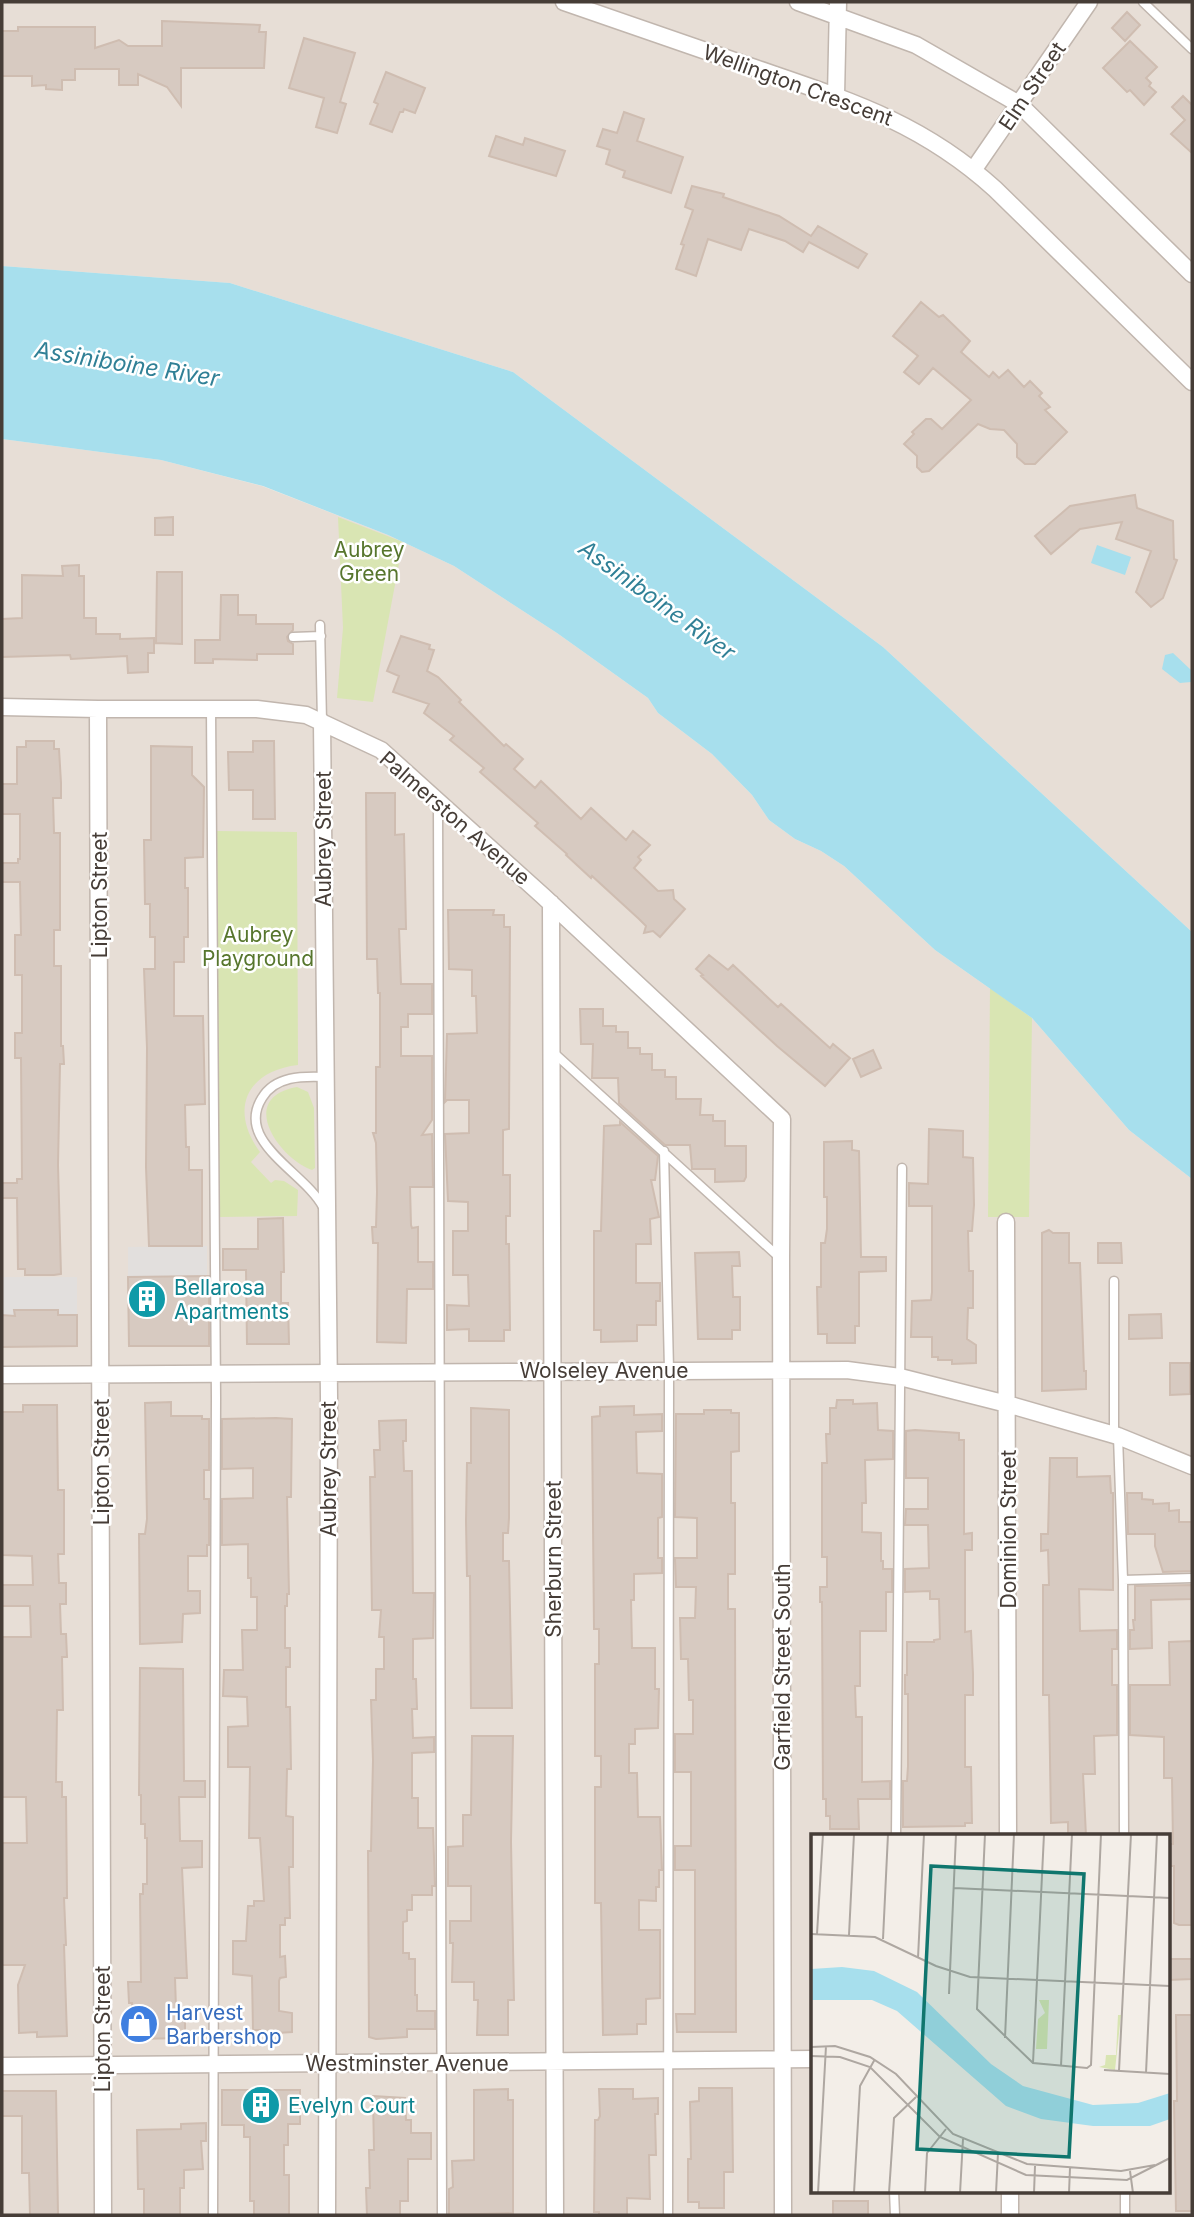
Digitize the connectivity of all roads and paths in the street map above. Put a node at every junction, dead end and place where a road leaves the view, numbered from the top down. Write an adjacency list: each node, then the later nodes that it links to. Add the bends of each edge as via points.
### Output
1 (564, 2): 7 (street, Wellington Crescent)
2 (798, 2): 5 (street)
3 (1089, 2): 8 (street, Elm Street)
4 (1143, 2): 6 (lane)
5 (838, 9): 7 (street); 8 (street, via 916,46)
6 (1192, 49)
7 (836, 96): 9 (street, Wellington Crescent, via 894,119)
8 (1018, 104): 9 (street, Elm Street); 10 (street)
9 (974, 169): 11 (street, Wellington Crescent)
10 (1192, 274)
11 (1192, 382)
12 (320, 625): 13 (lane)
13 (321, 636): 14 (lane); 18 (lane)
14 (293, 637)
15 (2, 707): 16 (street, Palmerston Avenue)
16 (98, 709): 17 (street, Palmerston Avenue); 36 (street, Lipton Street)
17 (211, 709): 18 (street, Palmerston Avenue, via 257,709 306,715); 35 (lane)
18 (322, 722): 19 (street, Palmerston Avenue, via 381,750); 22 (street, Aubrey Street)
19 (438, 800): 20 (street, Palmerston Avenue); 33 (lane)
20 (551, 903): 21 (street, Sherburn Street); 23 (street, Palmerston Avenue)
21 (551, 1051): 24 (lane); 31 (street, Sherburn Street)
22 (325, 1077): 26 (street, Aubrey Street); 26 (lane, via 301,1076 273,1085 262,1096 254,1118 264,1143 314,1193)
23 (782, 1119): 28 (street, Garfield Street South)
24 (664, 1151): 28 (lane); 32 (lane)
25 (902, 1168): 38 (lane)
26 (327, 1219): 34 (street, Aubrey Street)
27 (1006, 1222): 39 (street, Dominion Street)
28 (781, 1258): 30 (street, Garfield Street South)
29 (1114, 1281): 40 (lane)
30 (781, 1369): 32 (street, Wolseley Avenue); 38 (street, Wolseley Avenue); 47 (street, Garfield Street South)
31 (553, 1370): 32 (street, Wolseley Avenue); 33 (street, Wolseley Avenue); 50 (street, Sherburn Street)
32 (669, 1370): 49 (lane)
33 (441, 1371): 34 (street, Wolseley Avenue); 51 (lane)
34 (328, 1372): 35 (street, Wolseley Avenue); 52 (street, Aubrey Street)
35 (216, 1373): 36 (street, Wolseley Avenue); 54 (lane)
36 (100, 1374): 37 (street, Wolseley Avenue); 53 (street, Lipton Street)
37 (2, 1375)
38 (900, 1377): 39 (street, Wolseley Avenue); 44 (lane)
39 (1007, 1404): 40 (street, Wolseley Avenue); 45 (street, Dominion Street)
40 (1116, 1435): 41 (street, Wolseley Avenue); 43 (lane)
41 (1192, 1466)
42 (1192, 1578): 43 (lane)
43 (1123, 1580): 46 (lane)
44 (896, 1834)
45 (1008, 1834)
46 (1124, 1834)
47 (782, 2058): 48 (street, Westminster Avenue); 49 (street, Westminster Avenue); 65 (street, Garfield Street South)
48 (811, 2059)
49 (667, 2061): 50 (street, Westminster Avenue); 64 (lane)
50 (553, 2062): 51 (street, Westminster Avenue); 63 (street, Sherburn Street)
51 (443, 2063): 52 (street, Westminster Avenue); 62 (lane)
52 (327, 2064): 54 (street, Westminster Avenue); 61 (street, Aubrey Street)
53 (103, 2065): 54 (street, Westminster Avenue); 55 (street, Westminster Avenue); 59 (street, Lipton Street)
54 (214, 2065): 60 (lane)
55 (2, 2066)
56 (894, 2192): 66 (lane)
57 (1010, 2192): 67 (street)
58 (1125, 2192): 68 (lane)
59 (103, 2215)
60 (214, 2215)
61 (327, 2215)
62 (442, 2215)
63 (555, 2215)
64 (668, 2215)
65 (783, 2215)
66 (895, 2215)
67 (1010, 2215)
68 (1125, 2215)

